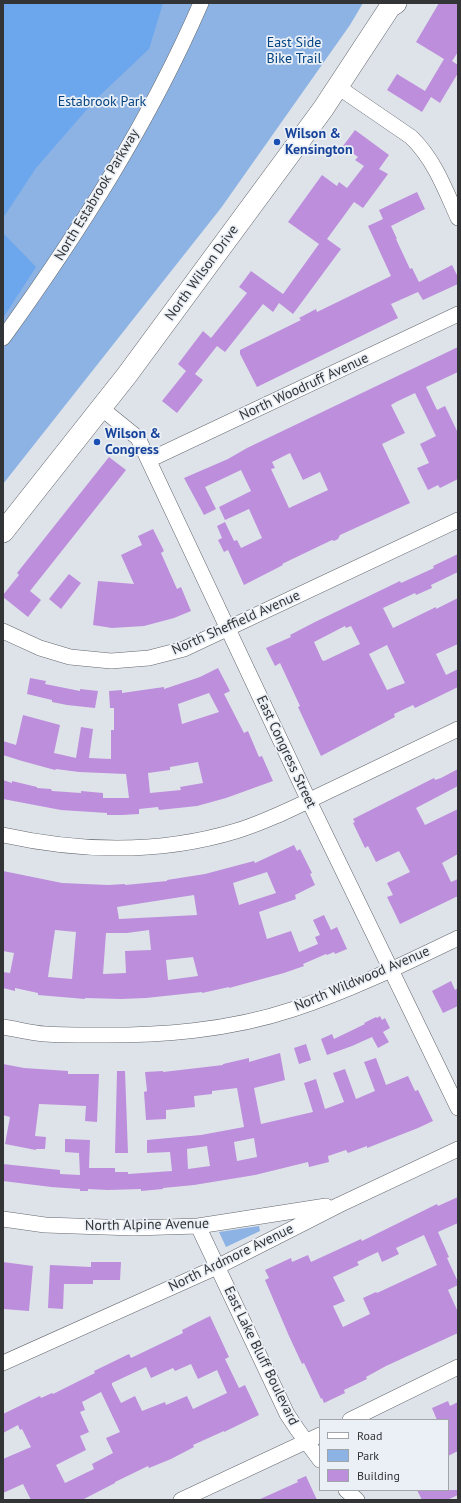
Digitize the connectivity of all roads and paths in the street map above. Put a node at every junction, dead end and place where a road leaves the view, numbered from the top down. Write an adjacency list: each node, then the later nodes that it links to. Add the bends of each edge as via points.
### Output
1 (201, 3): 6 (street, North Estabrook Parkway, via 151,107 95,203)
2 (393, 4): 3 (street, North Wilson Drive)
3 (338, 87): 4 (street, via 421,146 432,161); 7 (street, North Wilson Drive)
4 (458, 218)
5 (458, 314): 8 (street, North Woodruff Avenue)
6 (3, 338)
7 (101, 408): 8 (street, East Congress Street, via 138,438); 10 (street, North Wilson Drive)
8 (149, 460): 11 (street, East Congress Street)
9 (458, 520): 11 (street, North Sheffield Avenue)
10 (3, 532)
11 (229, 628): 12 (street, North Sheffield Avenue, via 184,649 149,658 111,661 70,657 40,648); 14 (street, East Congress Street)
12 (3, 631)
13 (458, 729): 14 (street)
14 (309, 801): 15 (street, via 235,831 157,847 122,849 67,846); 17 (street, East Congress Street)
15 (3, 835)
16 (458, 938): 17 (street, North Wildwood Avenue)
17 (391, 970): 18 (street, North Wildwood Avenue, via 336,994 292,1009 244,1023 215,1028 130,1036 44,1034); 19 (street, East Congress Street)
18 (3, 1027)
19 (458, 1108)
20 (458, 1149): 21 (street, North Ardmore Avenue)
21 (338, 1205): 23 (street, North Alpine Avenue); 24 (street, North Ardmore Avenue)
22 (3, 1219): 23 (street, North Alpine Avenue, via 45,1225 134,1228)
23 (198, 1226): 24 (street, East Lake Bluff Boulevard)
24 (216, 1267): 25 (street, North Ardmore Avenue); 29 (street, East Lake Bluff Boulevard, via 287,1414)
25 (3, 1363)
26 (458, 1367): 27 (street)
27 (352, 1419)
28 (319, 1436): 29 (street)
29 (306, 1442): 30 (street, East Lake Bluff Boulevard); 32 (street)
30 (319, 1459)
31 (347, 1491): 33 (street)
32 (181, 1500)
33 (357, 1500)

